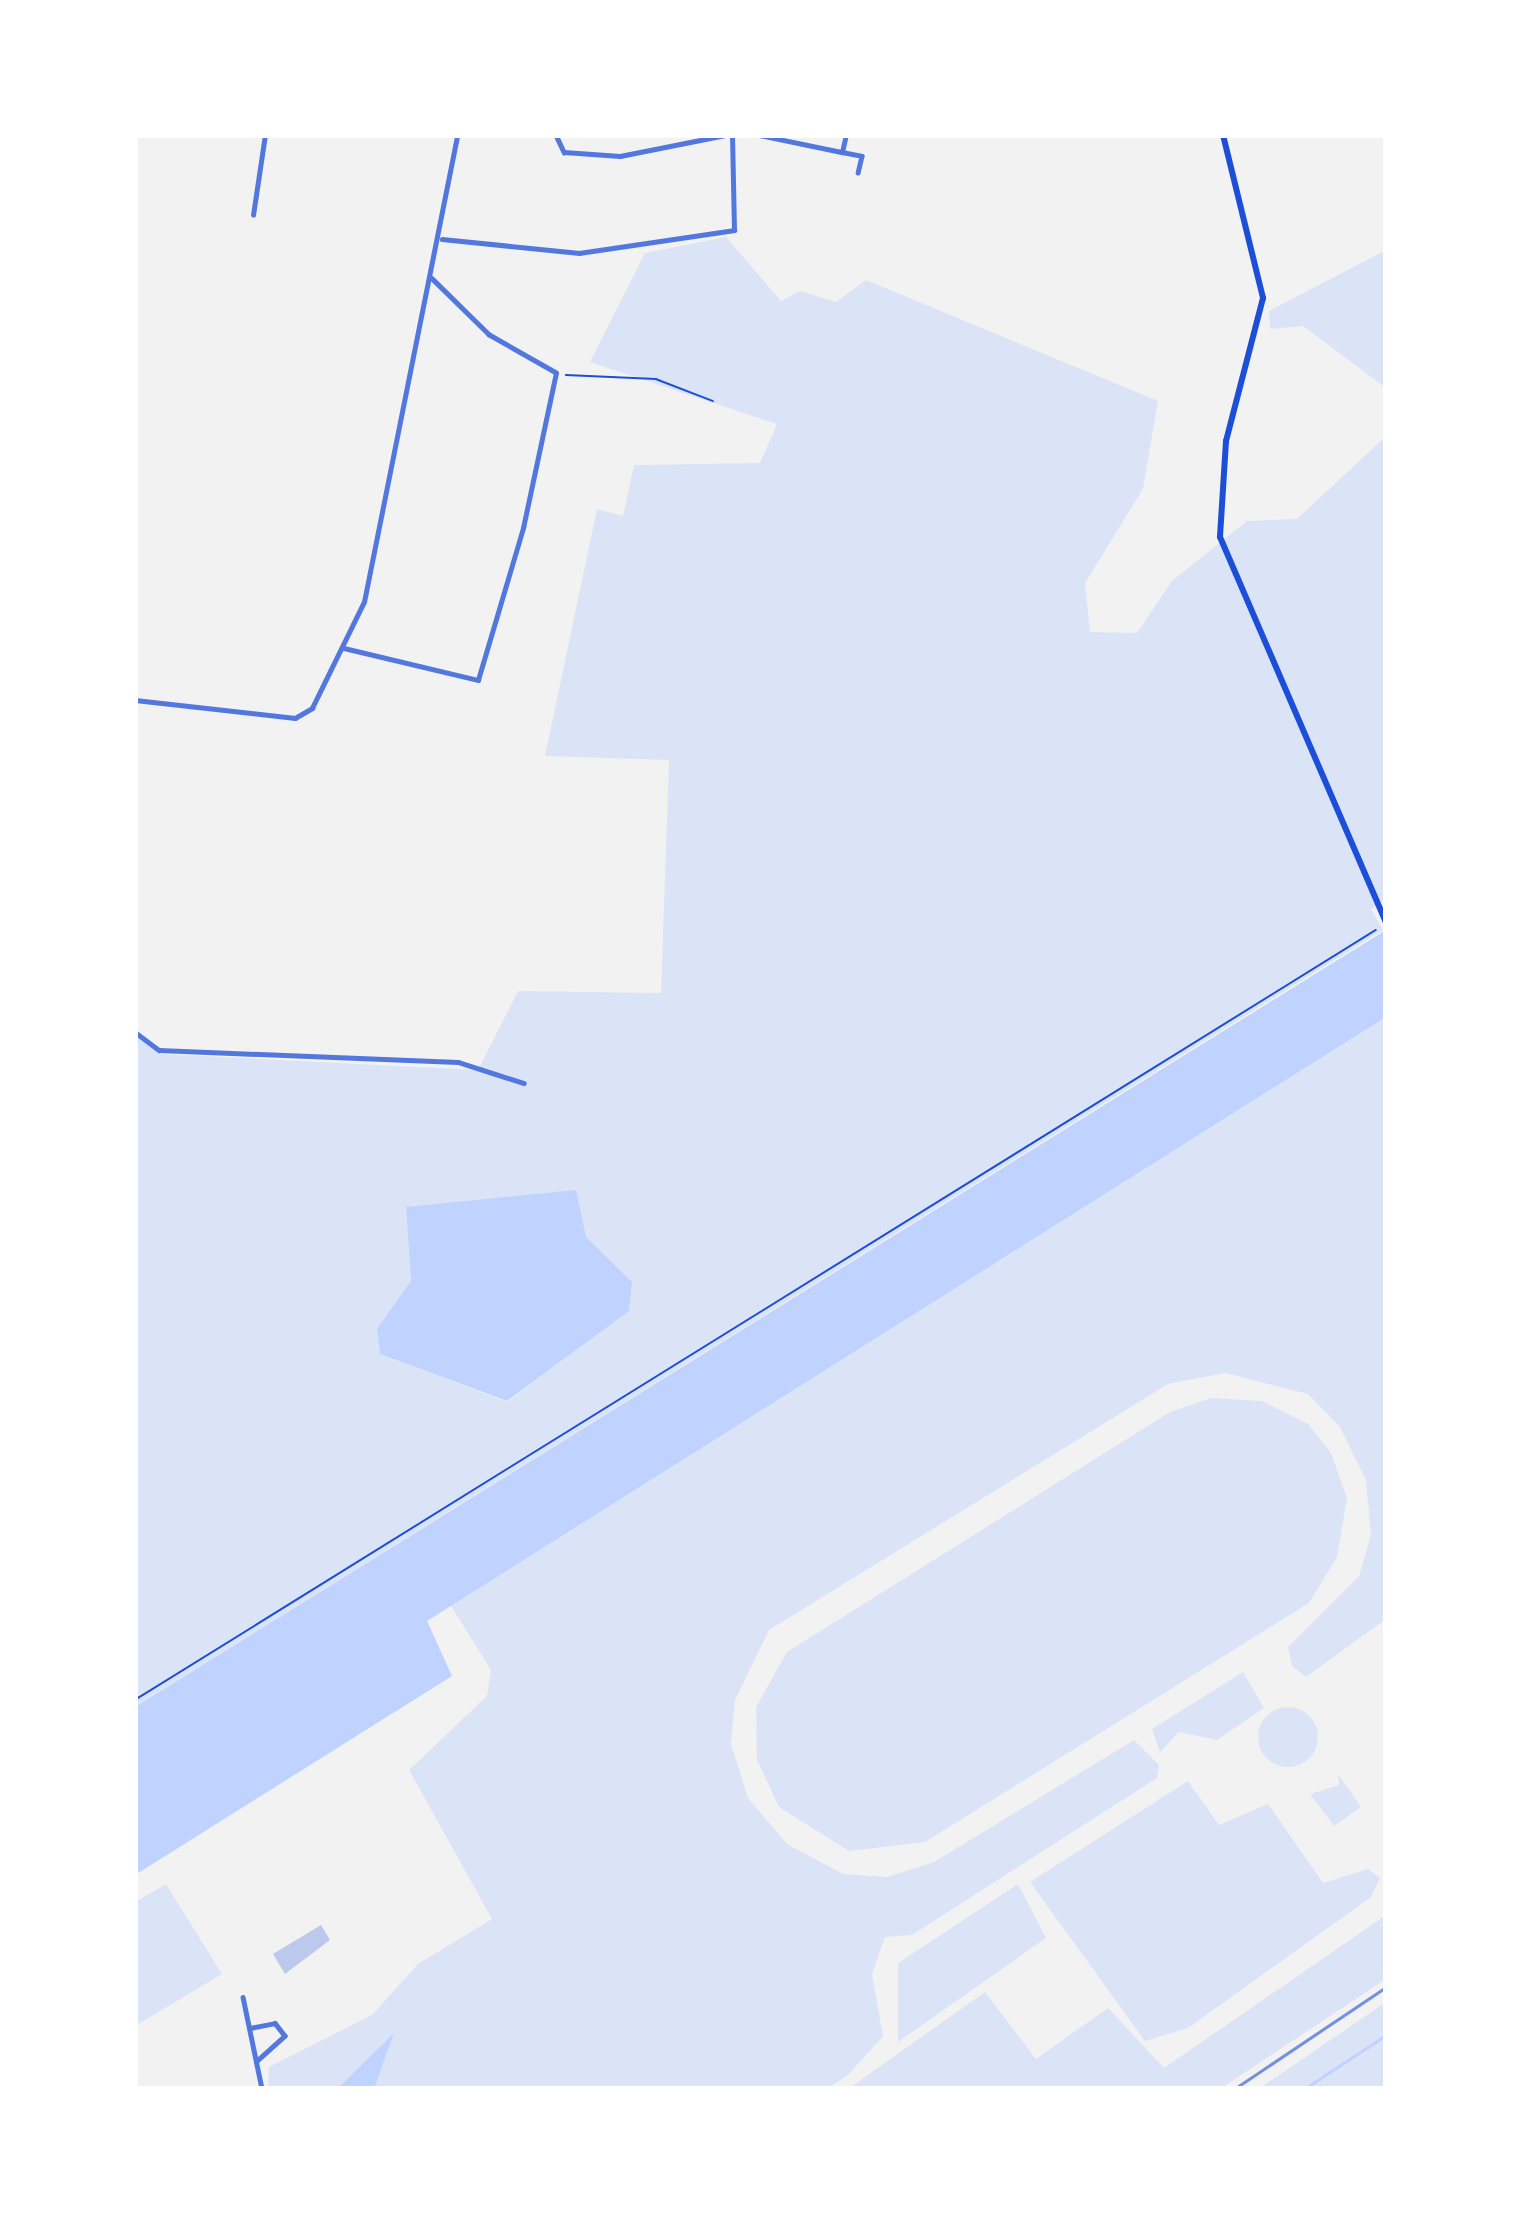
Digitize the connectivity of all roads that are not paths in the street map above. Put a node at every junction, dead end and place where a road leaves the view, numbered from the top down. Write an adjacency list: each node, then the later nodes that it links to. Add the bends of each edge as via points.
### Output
1 (265, 135): 10 (street)
2 (458, 135): 11 (street)
3 (728, 135): 7 (street, via 620,156 563,152); 11 (street, via 734,230 579,253)
4 (759, 135): 8 (street)
5 (846, 135): 8 (street)
6 (1223, 135): 15 (main road, via 1263,298 1222,463 1220,537)
7 (556, 136)
8 (842, 152): 9 (street, via 862,156)
9 (858, 173)
10 (253, 215)
11 (440, 238): 12 (street)
12 (433, 279): 13 (street, via 364,602); 13 (street, via 489,335 556,373 478,680)
13 (342, 648): 14 (street, via 311,708 287,717)
14 (135, 700)
15 (1386, 923)
16 (135, 1032): 17 (street, via 159,1049 458,1062)
17 (524, 1084)
18 (243, 1996): 19 (street)
19 (250, 2028): 20 (street); 20 (street, via 275,2023 285,2036)
20 (257, 2061): 21 (street)
21 (262, 2089)

